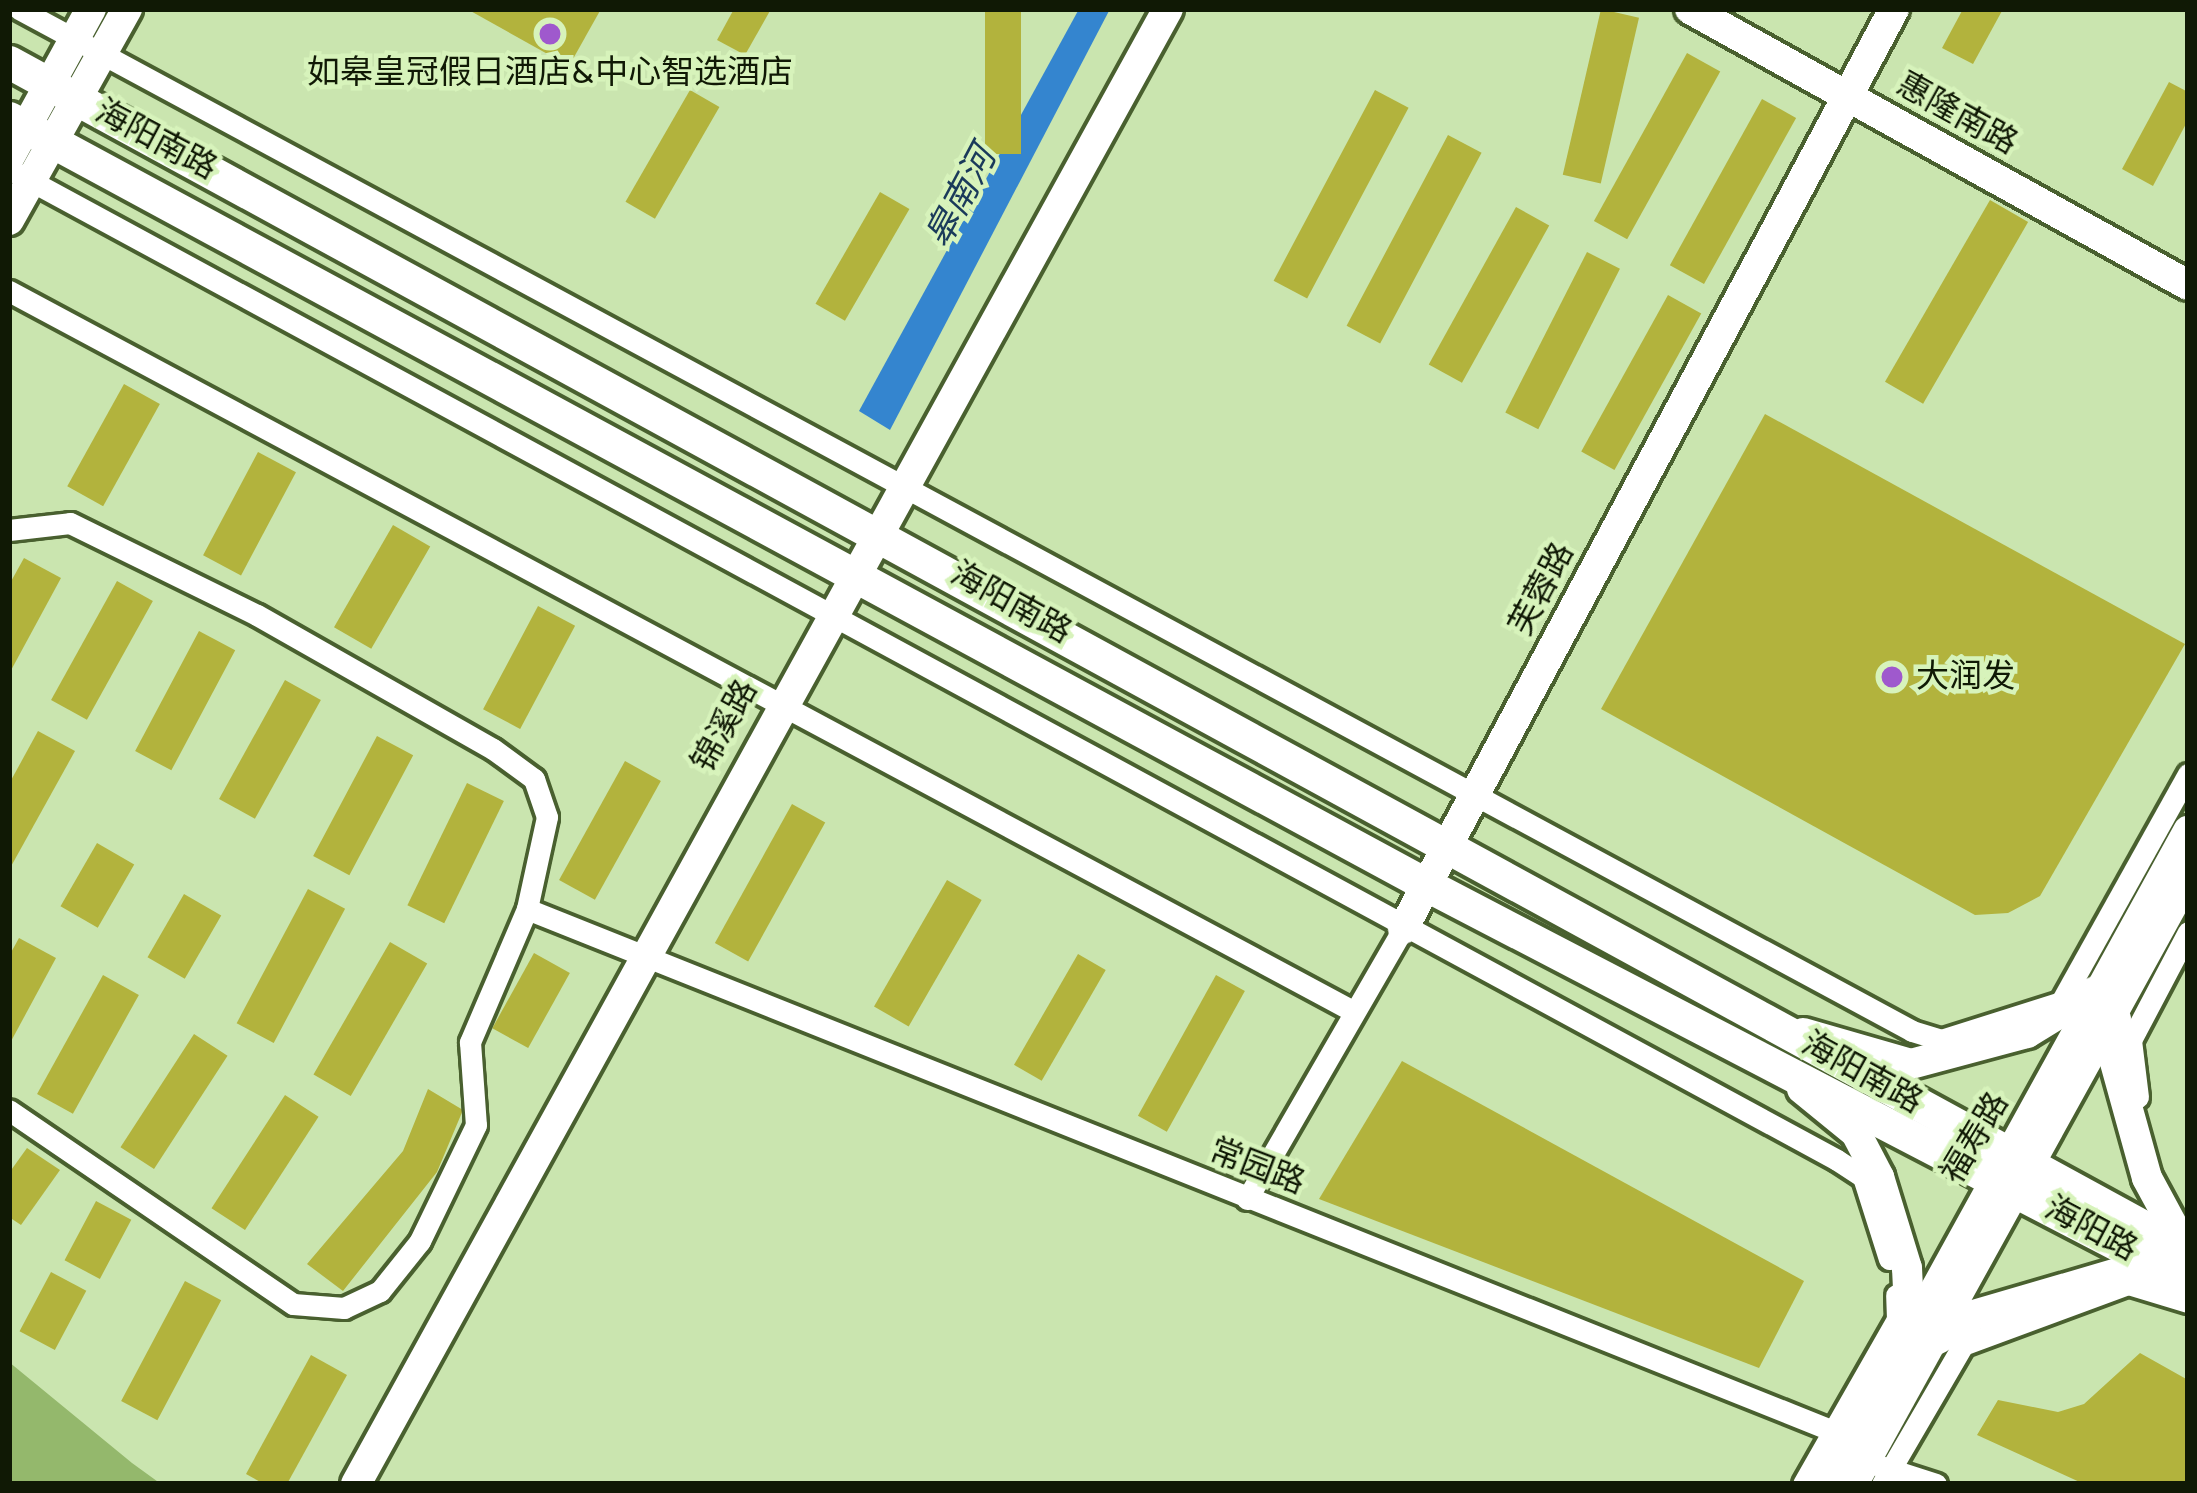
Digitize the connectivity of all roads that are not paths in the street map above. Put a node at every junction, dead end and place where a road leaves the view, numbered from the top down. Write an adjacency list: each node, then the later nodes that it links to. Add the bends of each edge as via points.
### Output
1 (19, 9): 7 (street)
2 (91, 9): 7 (street)
3 (127, 9): 8 (street)
4 (1168, 9): 18 (street, 锦溪路)
5 (1690, 9): 11 (street, 惠隆南路)
6 (1894, 9): 11 (street, 芙蓉路)
7 (74, 38): 8 (street); 10 (street)
8 (102, 54): 10 (street); 18 (street)
9 (9, 62): 10 (main road, 海阳南路)
10 (64, 91): 12 (street); 19 (main road, 海阳南路)
11 (1847, 93): 16 (street, 惠隆南路); 25 (street, 芙蓉路)
12 (29, 130): 13 (street); 14 (street); 21 (main road, 海阳南路)
13 (9, 158)
14 (20, 176): 15 (street); 22 (street)
15 (9, 220)
16 (2188, 285)
17 (9, 291): 23 (street)
18 (903, 481): 19 (street, 锦溪路); 25 (street)
19 (876, 528): 21 (street, 锦溪路); 27 (main road, 海阳南路)
20 (9, 530): 30 (street, via 70,524 257,615 534,778 548,817)
21 (853, 571): 22 (street, 锦溪路); 29 (main road, 海阳南路)
22 (828, 615): 23 (street, 锦溪路); 31 (street)
23 (781, 700): 33 (street, 锦溪路); 35 (street)
24 (2188, 774): 25 (street, via 2061,1002 1941,1040)
25 (1470, 801): 27 (street, 芙蓉路)
26 (2188, 832): 34 (street, 福寿路)
27 (1447, 844): 29 (street, 芙蓉路); 37 (main road, 海阳南路)
28 (2188, 877): 36 (street, 福寿路)
29 (1425, 884): 31 (street, 芙蓉路); 38 (main road, 海阳南路)
30 (526, 909): 33 (street, 常园路); 39 (street, via 470,1042 476,1125 453,1180 380,1291 344,1308 292,1304)
31 (1402, 929): 35 (street, 芙蓉路); 44 (street, via 1863,1178 1897,1319)
32 (2188, 932): 42 (street, via 2131,1040)
33 (638, 954): 41 (street, 常园路); 45 (street, 锦溪路)
34 (2107, 980): 37 (street, via 2027,1034 1911,1064); 40 (street, 福寿路)
35 (1353, 1011): 41 (street, 芙蓉路)
36 (2116, 1012): 40 (street, 福寿路); 42 (street, via 2114,1059 2147,1178)
37 (1774, 1025): 40 (main road, 海阳南路)
38 (1765, 1059): 40 (main road, 海阳南路); 43 (street, via 1856,1133 1907,1268)
39 (9, 1110)
40 (2013, 1172): 42 (main road, 海阳路); 43 (street, 福寿路)
41 (1246, 1199): 44 (street, 常园路)
42 (2185, 1264): 43 (street, via 2125,1271); 44 (street, via 1963,1345)
43 (1922, 1336): 44 (street, 福寿路)
44 (1862, 1461): 46 (street); 47 (street, 福寿路); 48 (street, 常园路)
45 (356, 1484)
46 (1803, 1484)
47 (1828, 1484)
48 (1936, 1484)

